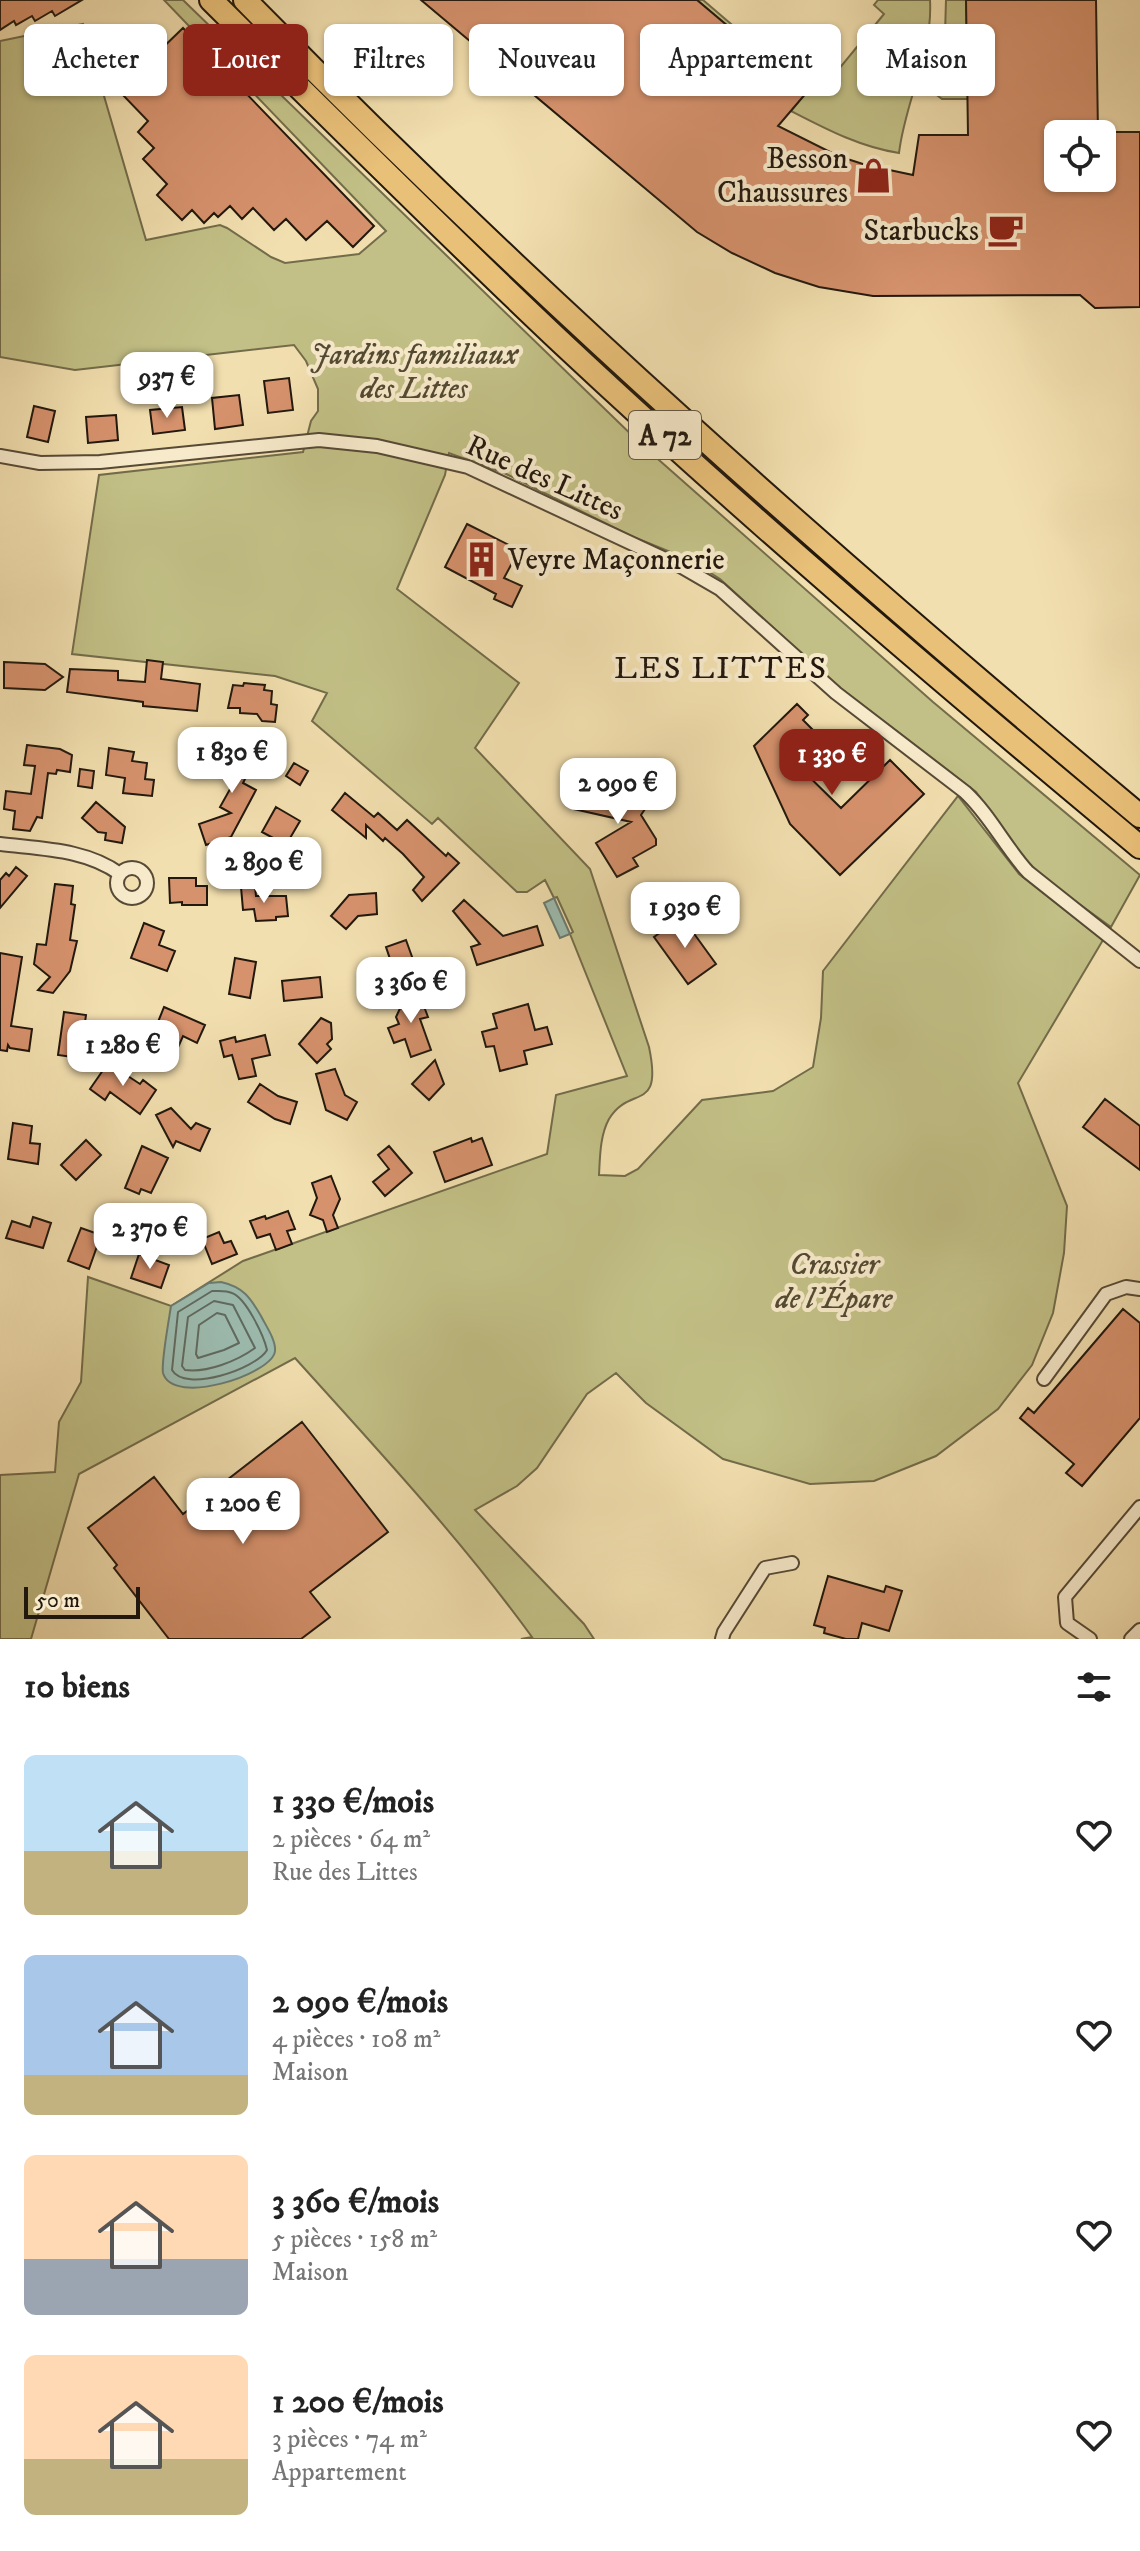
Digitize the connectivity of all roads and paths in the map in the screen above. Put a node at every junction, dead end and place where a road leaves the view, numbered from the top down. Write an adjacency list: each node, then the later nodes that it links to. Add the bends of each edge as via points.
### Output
1 (211, 0): 6 (highway, A 72, via 565,346 914,659)
2 (245, 0): 4 (highway, A 72, via 457,211 640,382 931,641)
3 (0, 456): 8 (street, Rue des Littes, via 90,463 319,440 377,446 468,467 720,589 836,693 973,799 1028,872)
4 (1140, 816)
5 (0, 844): 7 (street, via 87,856)
6 (1140, 847)
7 (120, 874)
8 (1140, 961)
9 (1140, 1289): 10 (street, via 1126,1287 1106,1294)
10 (1044, 1379)
11 (1140, 1507): 15 (street, via 1065,1597 1067,1623)
12 (792, 1563): 14 (street, via 765,1568)
13 (1140, 1630): 16 (street)
14 (722, 1639)
15 (1090, 1639)
16 (1131, 1639)

